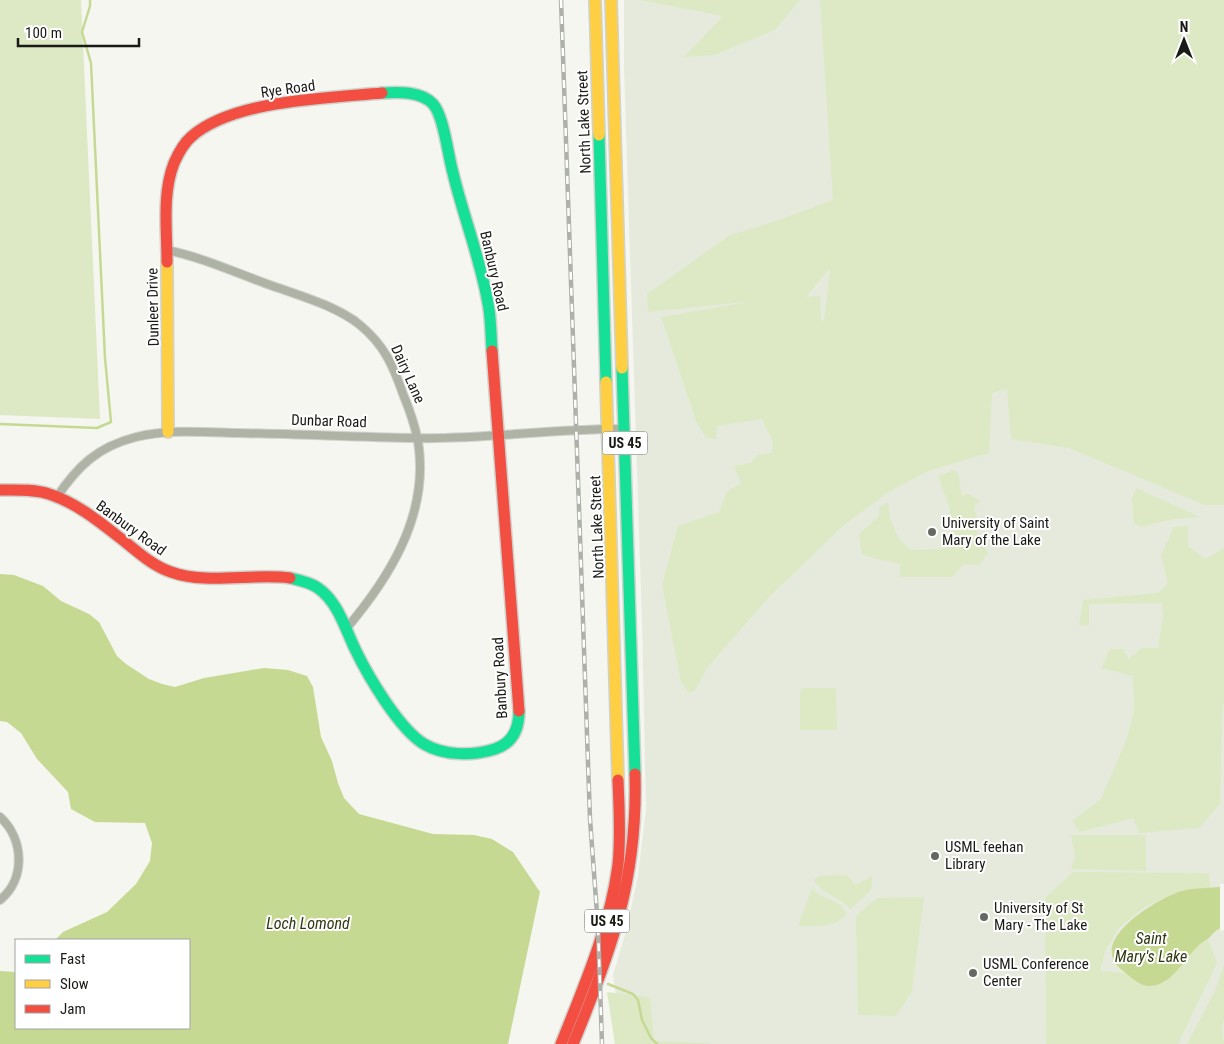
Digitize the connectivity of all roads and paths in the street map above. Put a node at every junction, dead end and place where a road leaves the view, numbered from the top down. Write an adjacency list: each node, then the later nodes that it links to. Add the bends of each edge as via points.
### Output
1 (595, 0): 6 (main road, North Lake Street / US 45)
2 (611, 0): 7 (main road, North Lake Street / US 45)
3 (439, 114): 4 (main road, Rye Road, via 428,100 402,93 305,101 241,112 209,124 190,137 175,160); 9 (main road, Banbury Road, via 489,309)
4 (168, 182): 5 (main road, Dunleer Drive)
5 (166, 250): 8 (main road, Dunleer Drive); 10 (street, Dairy Lane, via 192,256 311,300 358,324 381,346 393,367)
6 (609, 429): 7 (street, Dunbar Road); 9 (street, Dunbar Road); 16 (main road, North Lake Street / US 45, via 620,851 602,936)
7 (624, 429): 17 (main road, North Lake Street / US 45, via 635,790 633,846 615,934)
8 (168, 432): 10 (street, Dunbar Road); 12 (street, Dunbar Road, via 135,438 100,451 89,458)
9 (498, 435): 10 (street, Dunbar Road); 13 (main road, Banbury Road, via 518,700 517,727 513,737 493,750 476,753 444,751 424,744 382,694 360,660)
10 (417, 438): 13 (street, Dairy Lane, via 420,474 418,499 410,526 380,584)
11 (0, 490): 12 (main road, Banbury Road, via 49,494)
12 (56, 498): 13 (main road, Banbury Road, via 99,522 158,568 196,577 306,581 327,595)
13 (346, 629)
14 (0, 817): 15 (street, via 14,836 19,864 14,883)
15 (0, 900)
16 (561, 1044)
17 (574, 1044)

